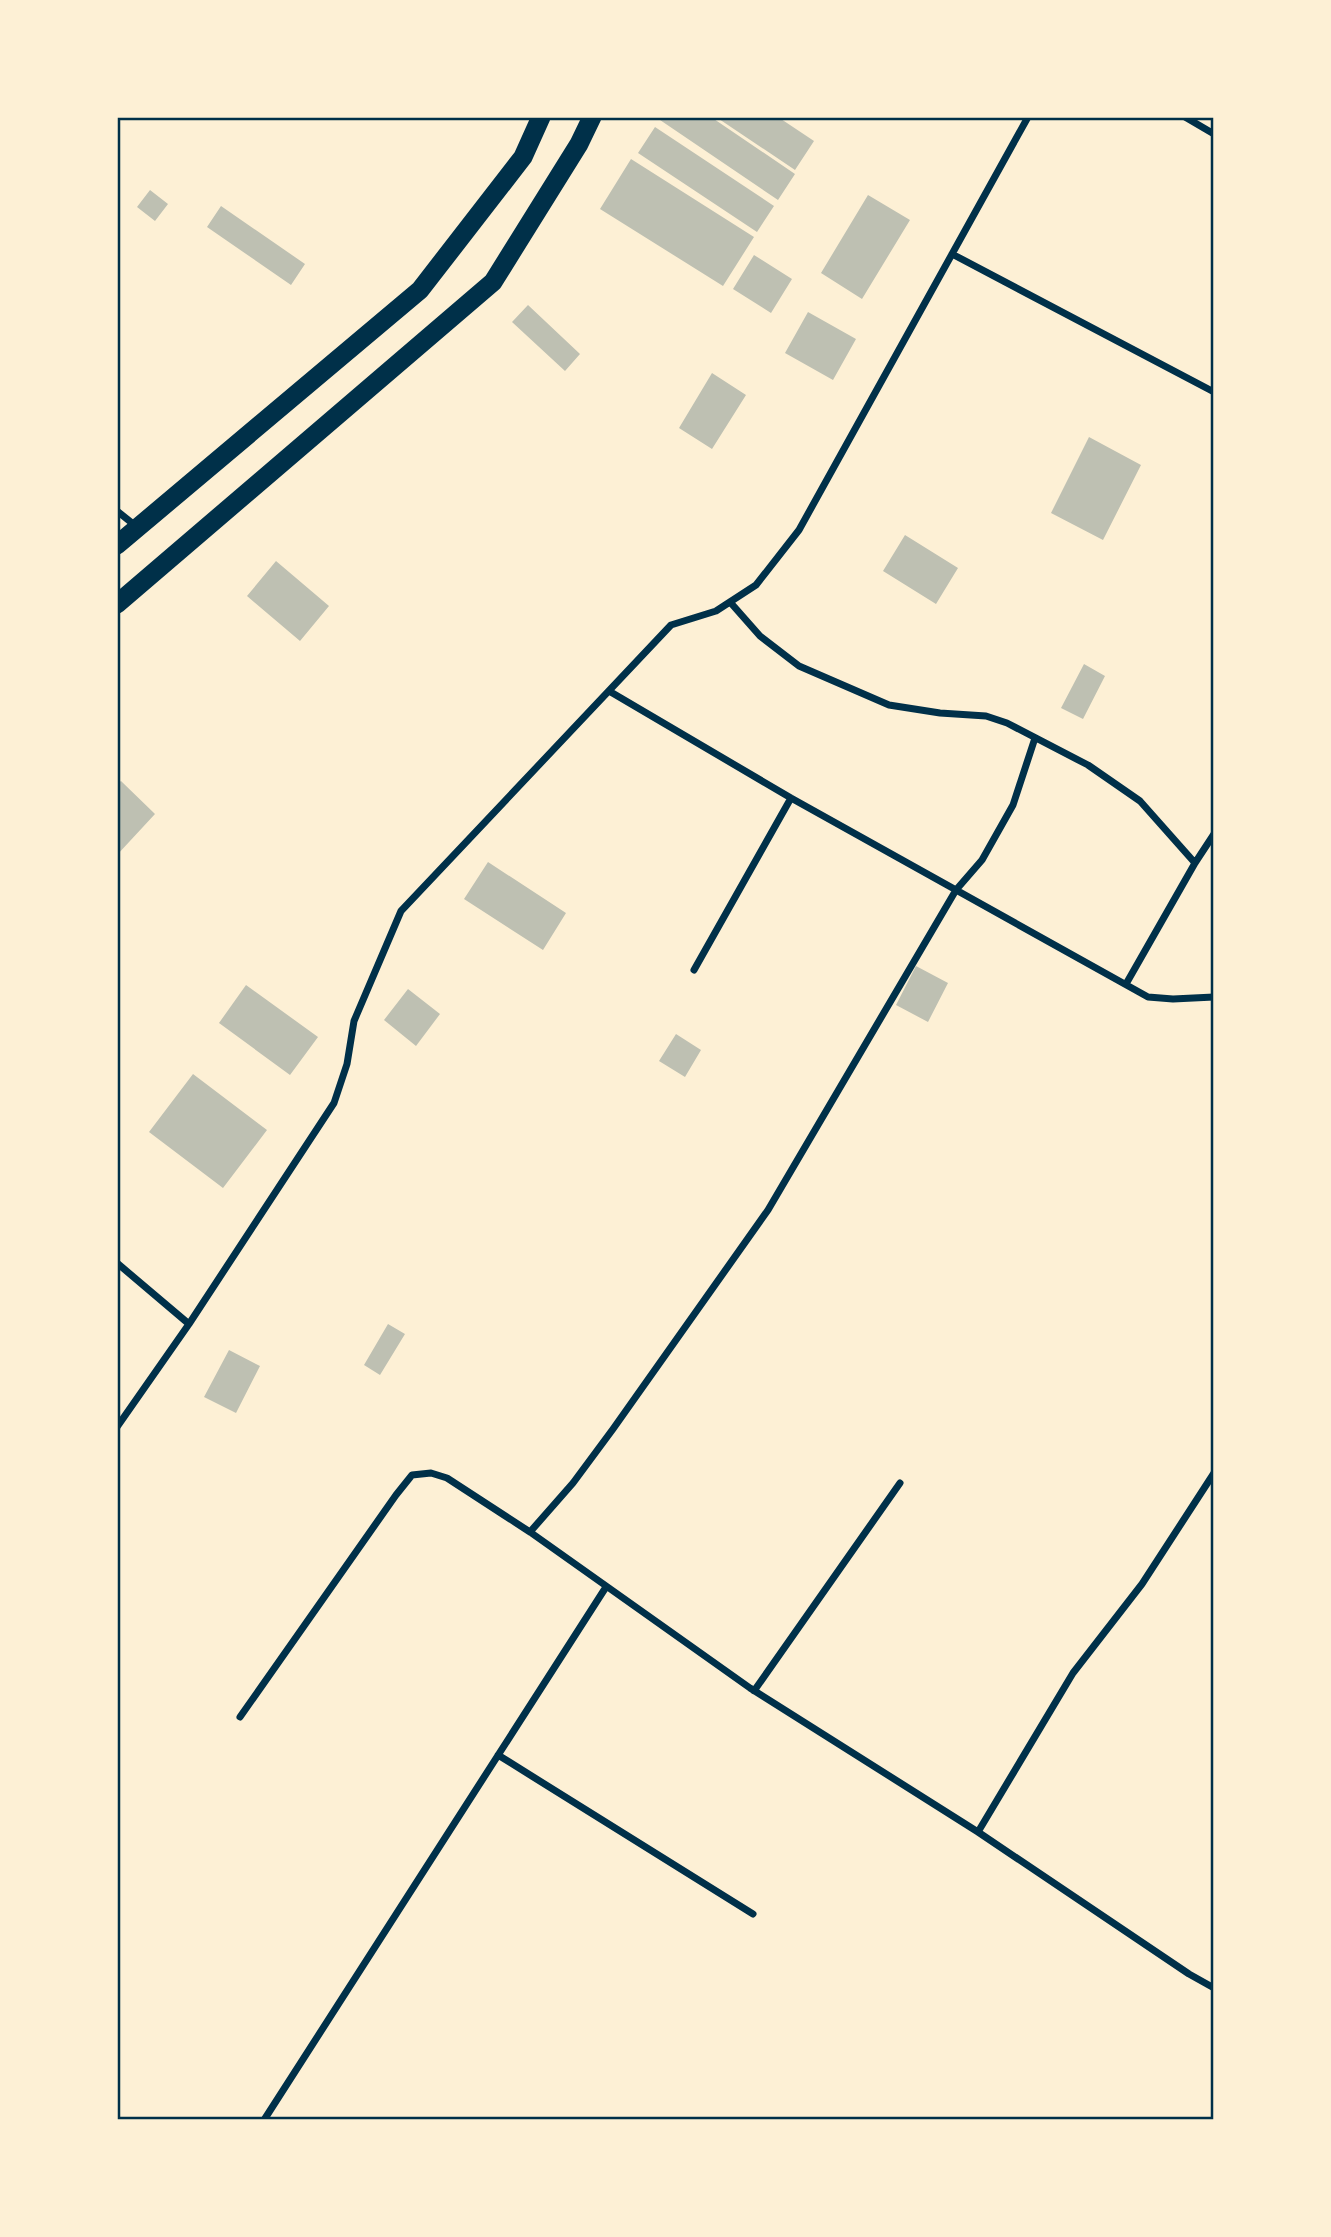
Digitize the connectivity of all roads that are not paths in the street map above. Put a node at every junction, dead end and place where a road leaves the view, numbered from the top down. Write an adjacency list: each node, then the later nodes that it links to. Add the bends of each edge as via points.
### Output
1 (541, 117): 9 (highway, via 523,157 420,290)
2 (592, 117): 12 (highway, via 493,282)
3 (1028, 117): 6 (street)
4 (1185, 117): 5 (street)
5 (1214, 134)
6 (952, 254): 7 (street); 11 (street, via 799,530 756,585)
7 (1214, 392)
8 (117, 511): 9 (street)
9 (138, 528): 10 (highway)
10 (117, 545)
11 (730, 602): 13 (street, via 671,625); 14 (street, via 760,636 800,666 889,705 986,716)
12 (117, 604)
13 (609, 691): 15 (street); 23 (street, via 401,911 354,1021 334,1103)
14 (1035, 738): 17 (street, via 1088,765 1140,801); 18 (street, via 1013,805 982,860)
15 (791, 798): 18 (street); 19 (street)
16 (1214, 834): 17 (street)
17 (1195, 863): 20 (street)
18 (956, 890): 20 (street); 27 (street, via 768,1210 605,1440)
19 (694, 970)
20 (1126, 984): 21 (street, via 1148,997)
21 (1214, 997)
22 (117, 1263): 23 (street)
23 (189, 1324): 24 (street)
24 (117, 1427)
25 (1214, 1473): 32 (street, via 1142,1584 1073,1673)
26 (900, 1483): 29 (street)
27 (530, 1532): 28 (street); 30 (street, via 447,1478 431,1473 412,1475)
28 (606, 1587): 29 (street); 31 (street)
29 (754, 1691): 32 (street)
30 (240, 1717)
31 (498, 1755): 33 (street); 35 (street)
32 (978, 1832): 34 (street)
33 (753, 1914)
34 (1214, 1988)
35 (264, 2120)

